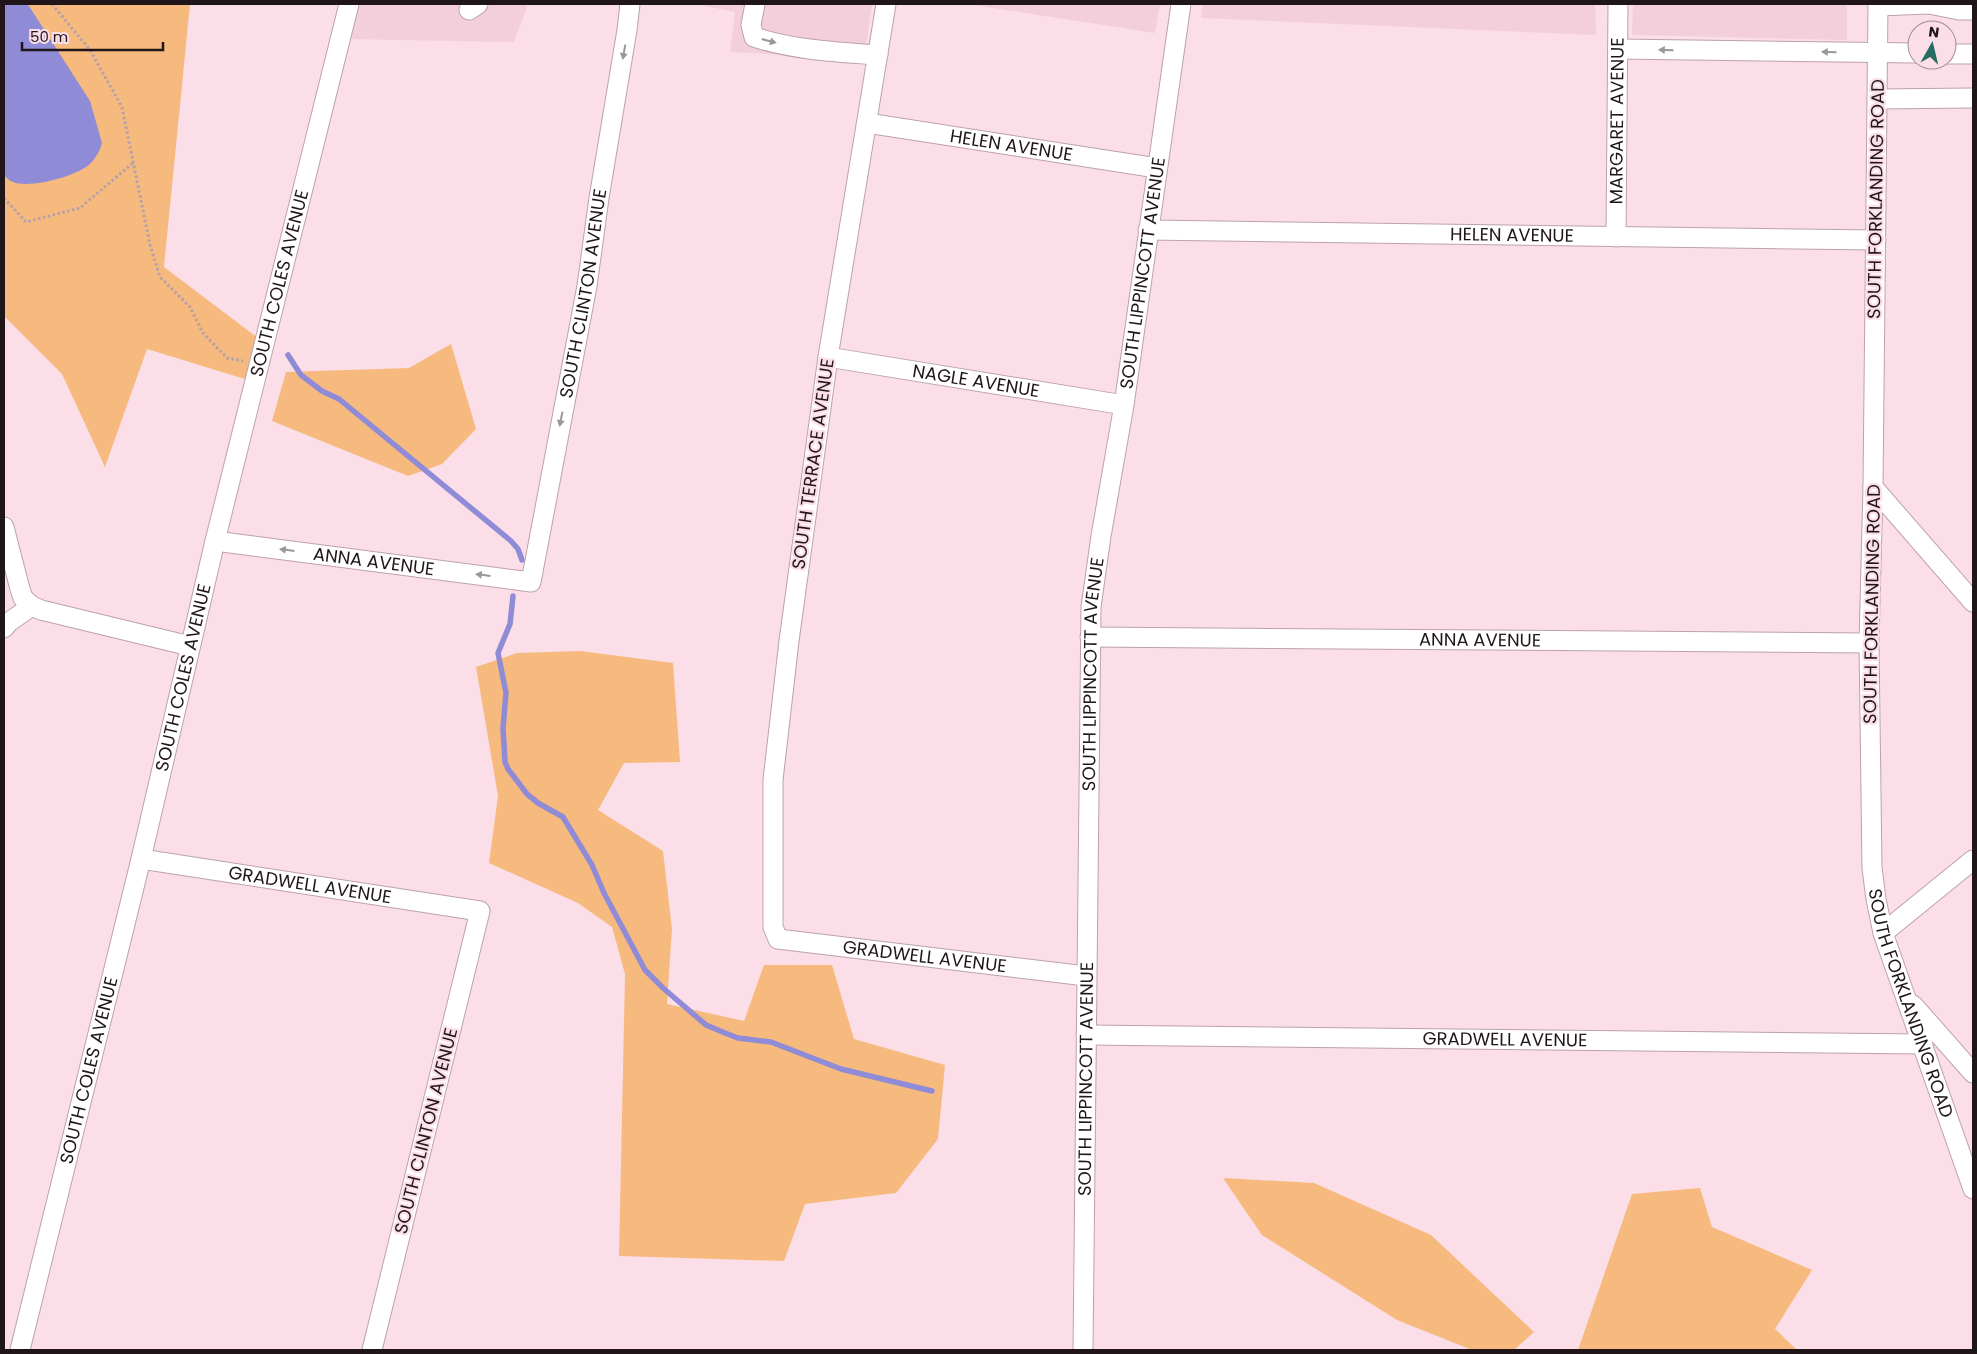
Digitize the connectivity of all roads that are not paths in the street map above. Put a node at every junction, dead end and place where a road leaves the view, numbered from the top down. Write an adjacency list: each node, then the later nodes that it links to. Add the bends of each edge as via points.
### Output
1 (349, 4): 26 (street, SOUTH COLES AVENUE)
2 (630, 4): 27 (street, SOUTH CLINTON AVENUE, one-way to 27, via 587,286)
3 (755, 4): 14 (street, one-way to 14, via 751,26 754,37 843,53)
4 (886, 4): 14 (street, SOUTH TERRACE AVENUE)
5 (1180, 4): 18 (street, SOUTH LIPPINCOTT AVENUE)
6 (1618, 4): 9 (street, MARGARET AVENUE)
7 (1878, 5): 8 (street, via 1928,4); 10 (street, SOUTH FORKLANDING ROAD)
8 (1973, 10)
9 (1618, 49): 10 (street, one-way to 9); 20 (street, MARGARET AVENUE)
10 (1878, 53): 11 (street); 16 (street, SOUTH FORKLANDING ROAD)
11 (1907, 54)
12 (1957, 54): 13 (street)
13 (1973, 54)
14 (878, 55): 17 (street, SOUTH TERRACE AVENUE)
15 (1973, 98): 16 (street)
16 (1877, 99): 21 (street, SOUTH FORKLANDING ROAD)
17 (866, 123): 18 (street, HELEN AVENUE); 22 (street, SOUTH TERRACE AVENUE)
18 (1157, 168): 19 (street, SOUTH LIPPINCOTT AVENUE)
19 (1148, 230): 20 (street, HELEN AVENUE); 23 (street, SOUTH LIPPINCOTT AVENUE)
20 (1616, 237): 21 (street, HELEN AVENUE)
21 (1876, 240): 24 (street, SOUTH FORKLANDING ROAD)
22 (828, 357): 23 (street, NAGLE AVENUE); 37 (street, SOUTH TERRACE AVENUE, via 788,642 773,780)
23 (1124, 405): 31 (street, SOUTH LIPPINCOTT AVENUE, via 1101,536)
24 (1873, 487): 28 (street); 32 (street, SOUTH FORKLANDING ROAD)
25 (4, 527): 29 (street, via 23,598)
26 (216, 541): 27 (street, ANNA AVENUE, one-way to 26); 33 (street, SOUTH COLES AVENUE)
27 (531, 582)
28 (1973, 602)
29 (32, 606): 30 (street); 33 (street)
30 (4, 628)
31 (1090, 637): 32 (street, ANNA AVENUE); 39 (street, SOUTH LIPPINCOTT AVENUE)
32 (1869, 643): 38 (street, SOUTH FORKLANDING ROAD, via 1872,868)
33 (190, 646): 34 (street, SOUTH COLES AVENUE)
34 (141, 858): 36 (street, GRADWELL AVENUE); 45 (street, SOUTH COLES AVENUE)
35 (1973, 860): 38 (street)
36 (480, 911): 46 (street, SOUTH CLINTON AVENUE)
37 (774, 927): 39 (street, GRADWELL AVENUE, via 778,939)
38 (1883, 933): 40 (street, SOUTH FORKLANDING ROAD)
39 (1086, 976): 41 (street, SOUTH LIPPINCOTT AVENUE)
40 (1906, 996): 42 (street, SOUTH FORKLANDING ROAD); 43 (street)
41 (1086, 1035): 42 (street, GRADWELL AVENUE); 47 (street, SOUTH LIPPINCOTT AVENUE)
42 (1923, 1044): 44 (street, SOUTH FORKLANDING ROAD)
43 (1973, 1073)
44 (1973, 1189)
45 (20, 1350)
46 (372, 1350)
47 (1083, 1350)

